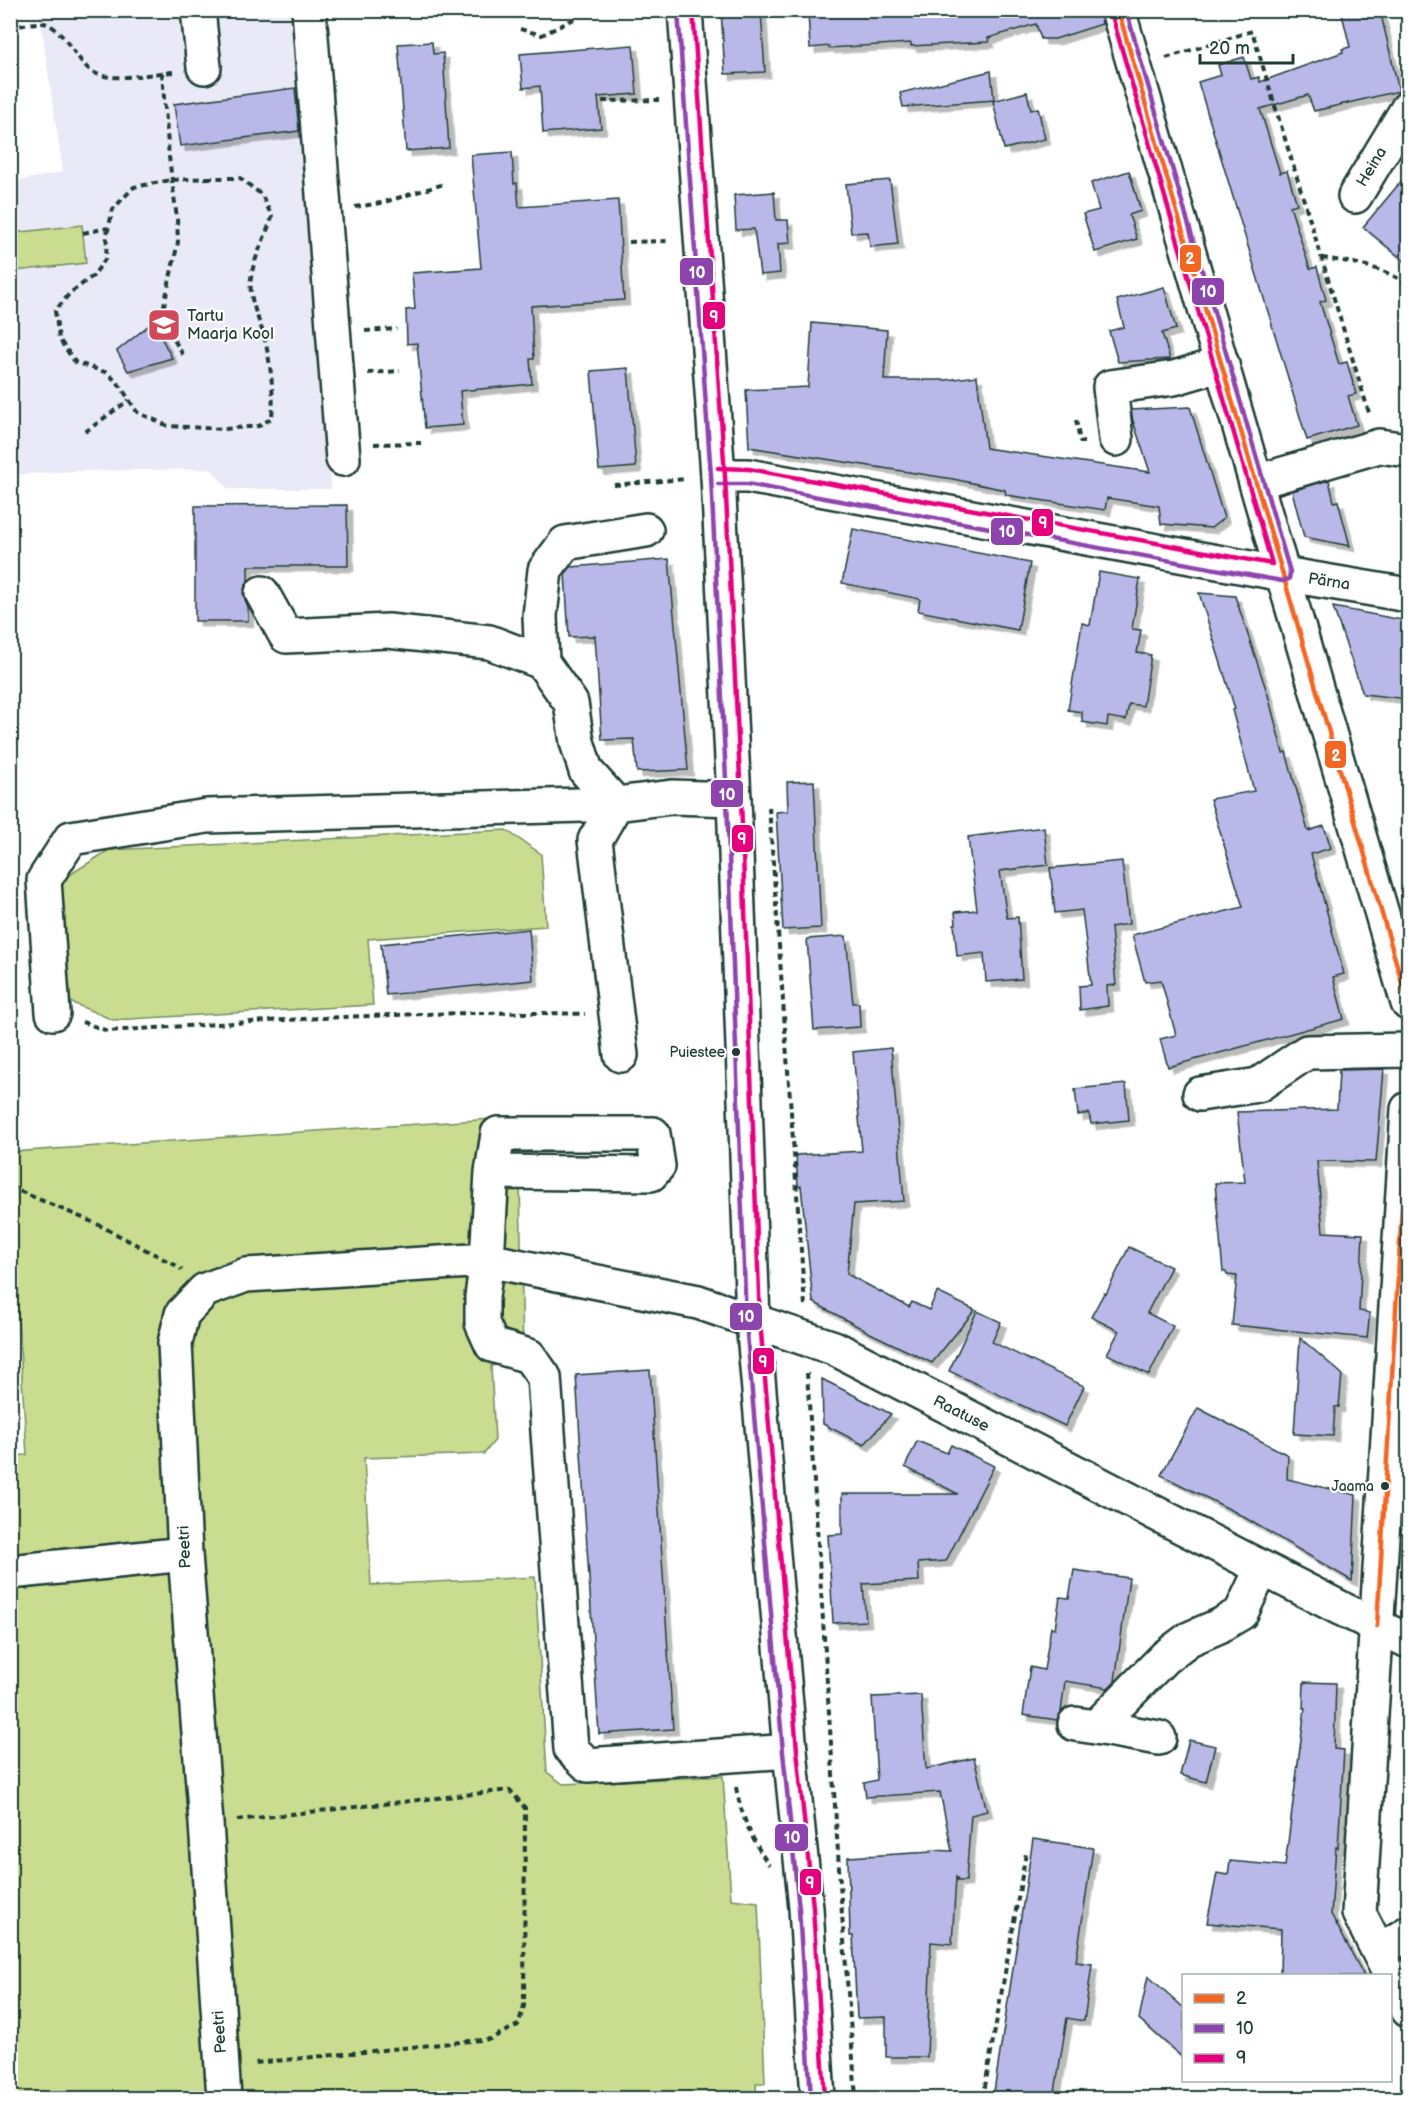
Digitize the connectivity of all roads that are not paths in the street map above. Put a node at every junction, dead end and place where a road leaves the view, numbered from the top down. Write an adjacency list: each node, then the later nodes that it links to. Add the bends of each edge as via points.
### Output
1 (198, 10): 5 (street)
2 (309, 10): 11 (street)
3 (685, 10): 12 (street)
4 (1118, 10): 8 (street)
5 (204, 67)
6 (1408, 108): 7 (street, Heina)
7 (1354, 196)
8 (1222, 364): 9 (street, via 1174,378 1110,387); 13 (street)
9 (1116, 439)
10 (1394, 448): 13 (street)
11 (342, 452)
12 (717, 476): 15 (street, Pärna, via 748,476); 19 (street)
13 (1256, 482): 15 (street)
14 (646, 531): 18 (street, via 565,543 545,570 540,616)
15 (1283, 574): 17 (street, Pärna); 21 (street)
16 (262, 593): 18 (street, via 286,636 388,631 489,642)
17 (1408, 595)
18 (542, 662): 20 (street, via 571,703 586,771)
19 (734, 799): 20 (street, via 672,797); 29 (street)
20 (616, 804): 22 (street, via 207,816 71,838 44,880); 24 (street, via 595,840)
21 (1408, 1003)
22 (53, 1013)
23 (1408, 1050): 25 (street, via 1307,1052 1258,1085)
24 (621, 1055)
25 (1200, 1094)
26 (1408, 1109): 33 (street)
27 (492, 1172): 28 (street)
28 (487, 1260): 29 (street, Raatuse, via 698,1302); 30 (street, Peetri, via 246,1275 205,1290 182,1314 175,1343); 36 (street, via 482,1323 492,1345 529,1356 544,1377 571,1749 588,1765)
29 (753, 1322): 31 (street, Raatuse, via 845,1354); 36 (street)
30 (185, 1554): 32 (street); 42 (street, Peetri)
31 (1262, 1568): 33 (street, Raatuse); 35 (street, via 1241,1613 1189,1639 1164,1657 1085,1726)
32 (10, 1572)
33 (1377, 1626): 34 (street, Raatuse); 38 (street, via 1359,1913)
34 (1408, 1641)
35 (1159, 1738)
36 (790, 1751): 43 (street, via 806,1908)
37 (1408, 1933): 38 (street)
38 (1378, 1951): 39 (street)
39 (1390, 1974)
40 (1392, 1979): 41 (street)
41 (1408, 2010)
42 (224, 2098)
43 (818, 2098)

